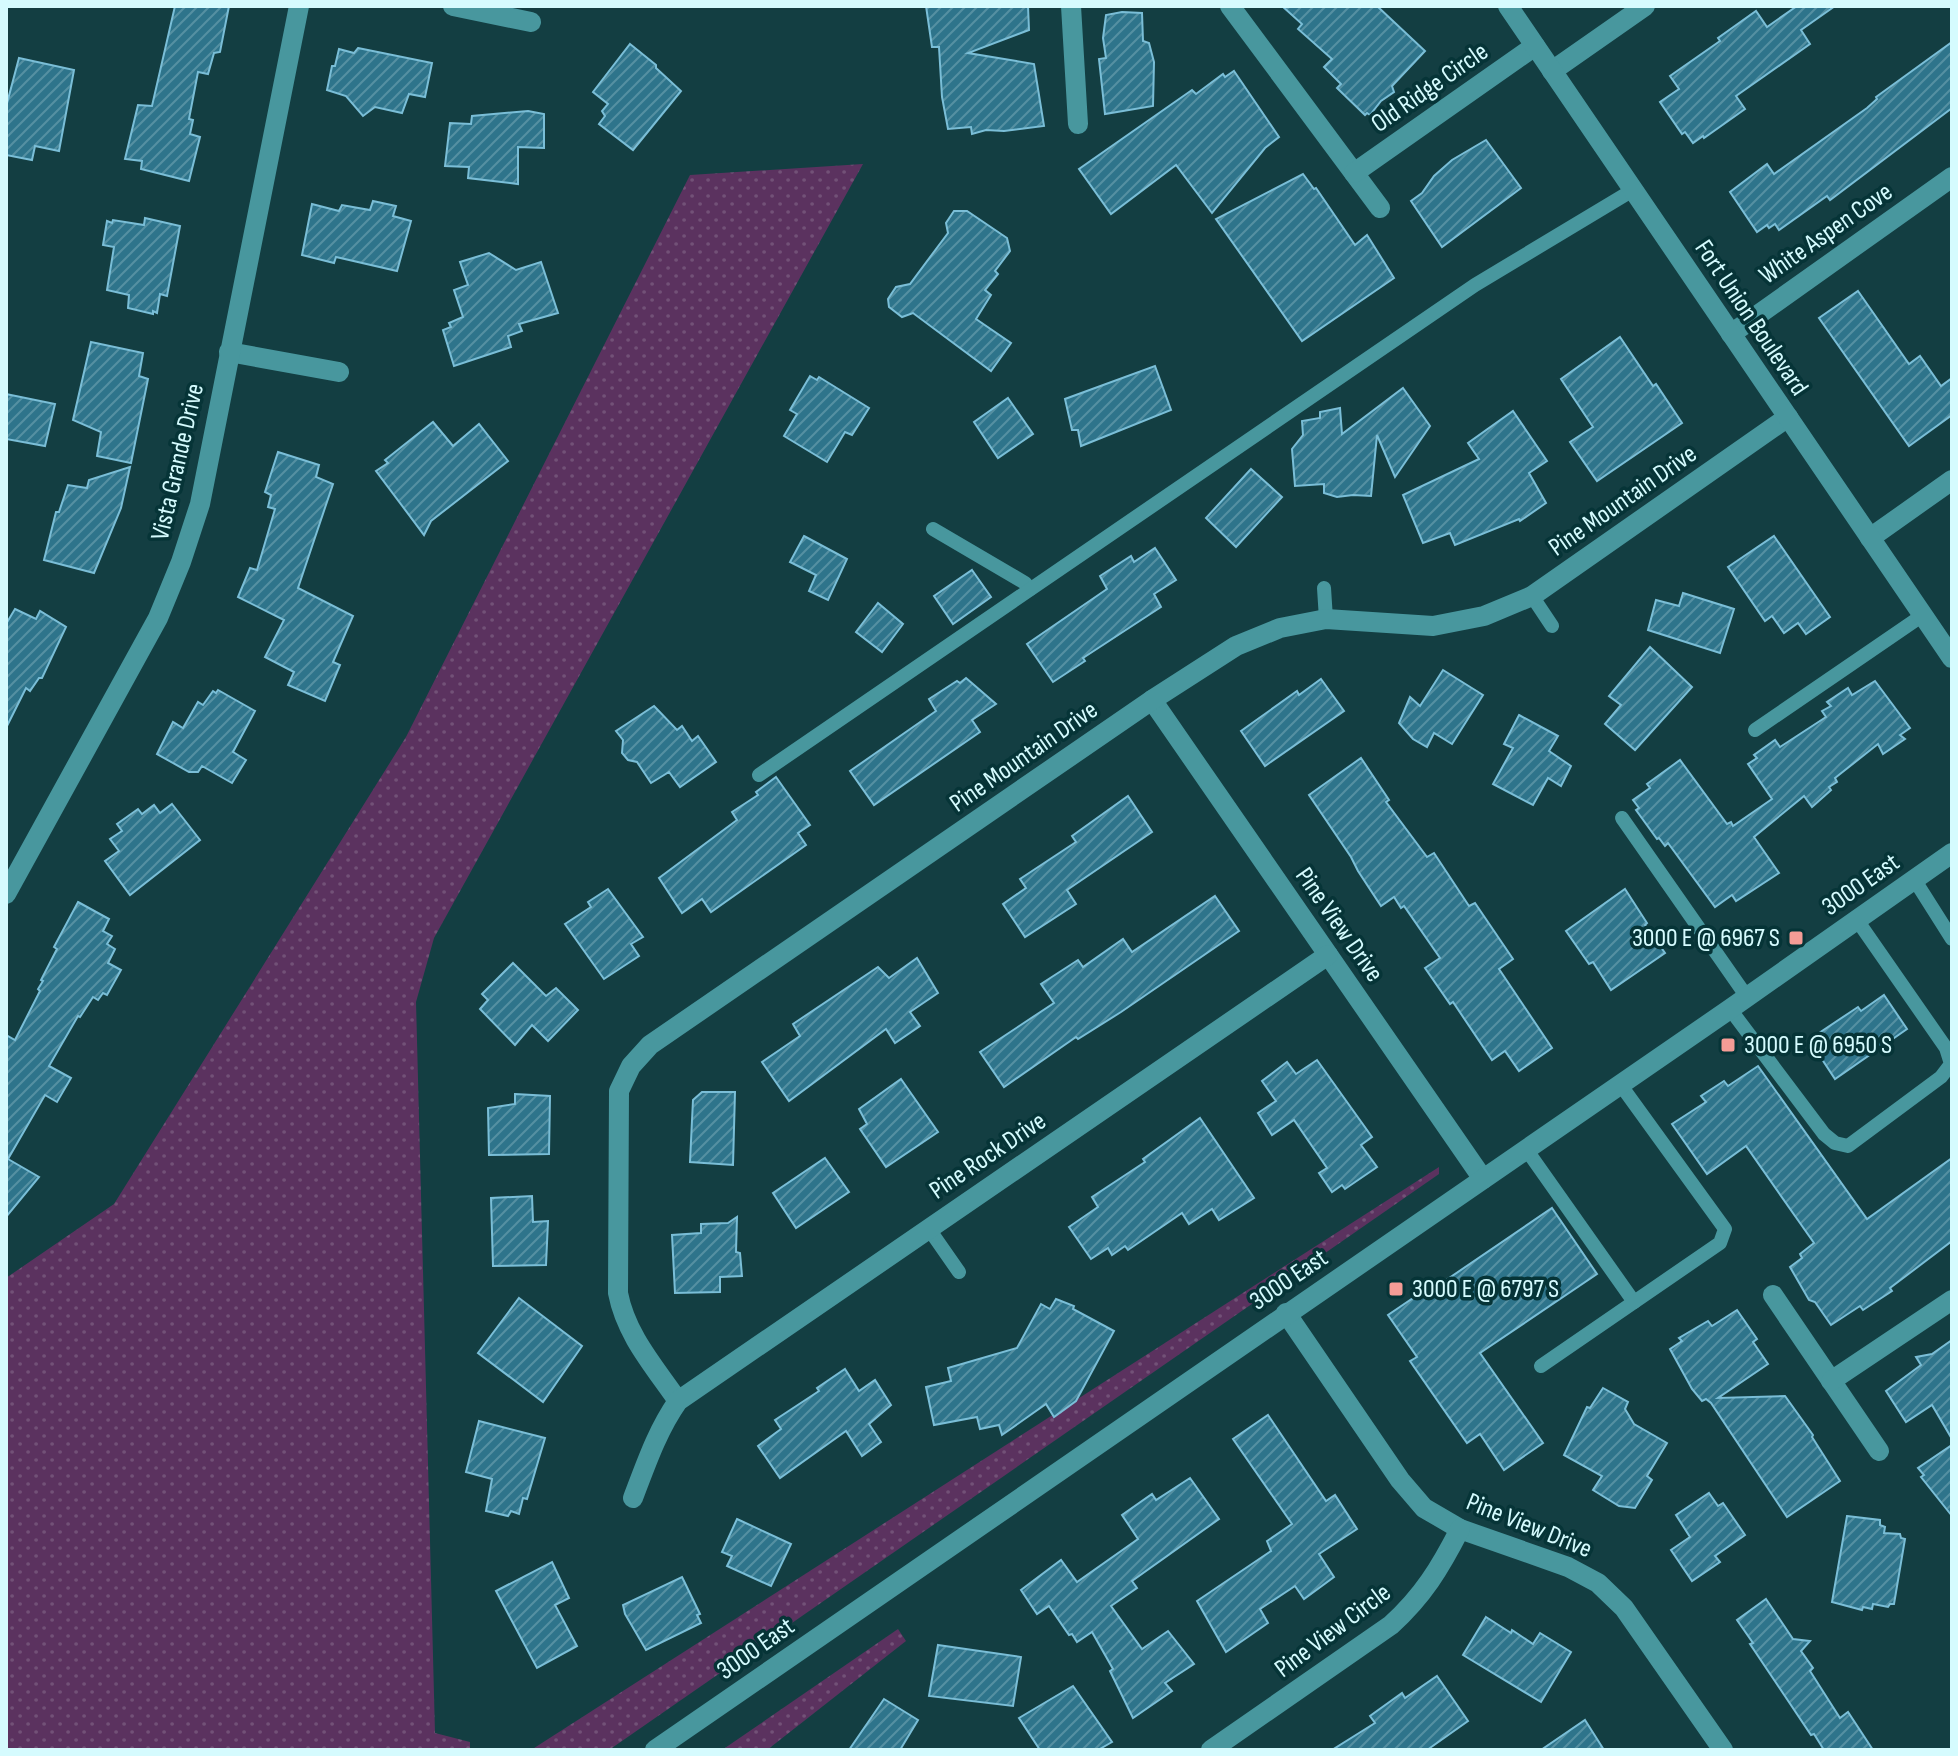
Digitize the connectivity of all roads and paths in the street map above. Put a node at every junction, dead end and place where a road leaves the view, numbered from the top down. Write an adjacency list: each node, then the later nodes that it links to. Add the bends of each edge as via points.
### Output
1 (299, 6): 16 (street, Vista Grande Drive)
2 (453, 6): 7 (street)
3 (1071, 6): 10 (street)
4 (1230, 6): 11 (street)
5 (1508, 6): 8 (street, Fort Union Boulevard)
6 (1645, 6): 9 (street)
7 (531, 22)
8 (1535, 46): 9 (street, Fort Union Boulevard); 11 (street, Old Ridge Circle)
9 (1552, 71): 13 (street, Fort Union Boulevard)
10 (1078, 124)
11 (1354, 173): 14 (street)
12 (1952, 177): 15 (street, White Aspen Cove)
13 (1633, 190): 15 (street, Fort Union Boulevard); 23 (lane, via 1475,285)
14 (1380, 208)
15 (1731, 334): 18 (street, Fort Union Boulevard)
16 (229, 352): 17 (street); 35 (street, Vista Grande Drive, via 200,504 158,618)
17 (339, 372)
18 (1788, 417): 21 (street, Fort Union Boulevard); 24 (street, Pine Mountain Drive)
19 (1952, 480): 21 (street)
20 (933, 529): 23 (lane)
21 (1870, 538): 25 (street, Fort Union Boulevard)
22 (1324, 588): 26 (lane)
23 (1030, 589): 31 (lane)
24 (1532, 596): 26 (street, Pine Mountain Drive, via 1484,616 1433,626); 27 (lane)
25 (1923, 615): 28 (street, Fort Union Boulevard); 30 (lane)
26 (1326, 619): 29 (street, Pine Mountain Drive, via 1280,628 1236,646)
27 (1552, 626)
28 (1952, 658)
29 (1152, 700): 38 (street, Pine View Drive); 52 (street, Pine Mountain Drive, via 650,1045 631,1066 618,1105 618,1293 632,1336)
30 (1755, 730)
31 (759, 775)
32 (1622, 818): 39 (lane)
33 (1952, 853): 34 (street, 3000 East)
34 (1914, 879): 36 (street, 3000 East); 37 (lane)
35 (6, 894)
36 (1857, 920): 39 (street, 3000 East); 40 (lane, via 1946,1048 1951,1064 1848,1146 1824,1134)
37 (1952, 939)
38 (1328, 955): 43 (street, Pine View Drive); 44 (street, Pine Rock Drive)
39 (1747, 997): 40 (street, 3000 East)
40 (1730, 1009): 41 (street, 3000 East)
41 (1620, 1084): 42 (street, 3000 East); 48 (lane, via 1725,1229 1720,1243)
42 (1526, 1149): 43 (street, 3000 East); 48 (lane)
43 (1483, 1179): 49 (street, 3000 East)
44 (929, 1229): 45 (lane); 52 (street, Pine Rock Drive)
45 (959, 1272)
46 (1773, 1295): 51 (street)
47 (1952, 1300): 51 (street)
48 (1634, 1302): 50 (lane)
49 (1286, 1313): 55 (street, Pine View Drive, via 1400,1480 1424,1508); 56 (street, 3000 East)
50 (1541, 1366)
51 (1831, 1381): 53 (street)
52 (678, 1401): 54 (street, via 653,1444)
53 (1879, 1451)
54 (633, 1498)
55 (1460, 1529): 57 (street, Pine View Circle, via 1436,1575 1391,1625); 58 (street, Pine View Drive, via 1598,1583 1624,1608)
56 (655, 1750)
57 (1211, 1750)
58 (1723, 1750)

